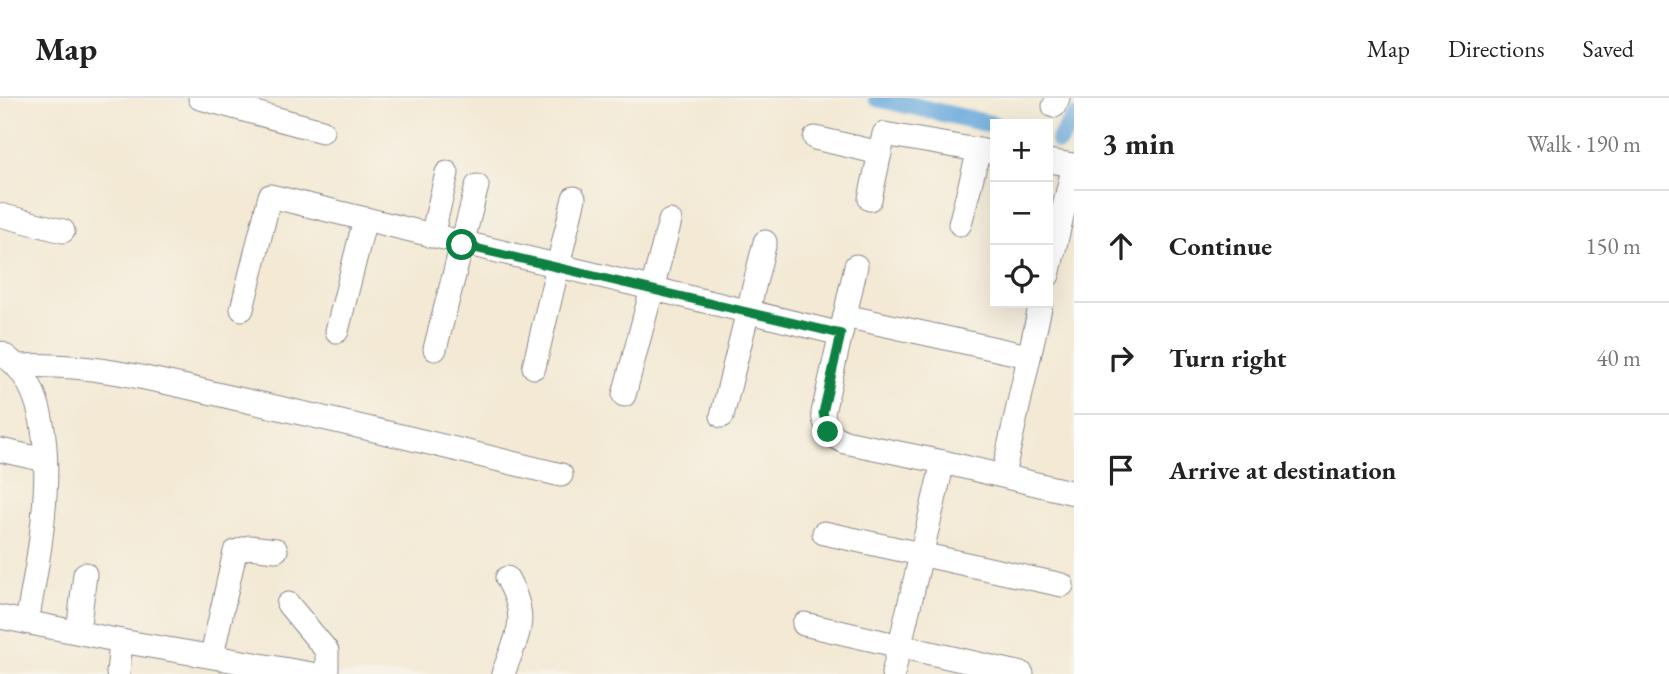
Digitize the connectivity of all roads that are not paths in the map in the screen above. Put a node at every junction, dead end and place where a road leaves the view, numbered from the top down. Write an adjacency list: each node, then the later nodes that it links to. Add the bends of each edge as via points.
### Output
1 (200, 98): 2 (street)
2 (321, 131)
3 (815, 138): 5 (street)
4 (987, 152): 5 (street, via 884,134); 15 (street)
5 (880, 153): 11 (street)
6 (1053, 162): 7 (street)
7 (1074, 165): 20 (street)
8 (447, 173): 17 (street)
9 (477, 186): 19 (street)
10 (574, 198): 22 (street)
11 (870, 199)
12 (0, 215): 16 (street)
13 (365, 219): 17 (street); 25 (street, via 270,196); 28 (street)
14 (670, 221): 23 (street)
15 (960, 224)
16 (63, 231)
17 (432, 236): 19 (street)
18 (765, 242): 26 (street)
19 (462, 245): 22 (street); 29 (street)
20 (1053, 254)
21 (856, 266): 27 (street)
22 (558, 267): 23 (street); 32 (street)
23 (651, 289): 26 (street); 33 (street)
24 (1040, 308): 30 (street)
25 (242, 309)
26 (748, 311): 27 (street); 34 (street)
27 (843, 325): 30 (street); 37 (street, via 823,413 828,432 845,442)
28 (337, 331)
29 (435, 349)
30 (1028, 355): 39 (street)
31 (10, 360): 36 (street, via 37,406); 38 (street, via 128,375)
32 (534, 367)
33 (624, 395)
34 (722, 416)
35 (0, 450): 36 (street)
36 (45, 460): 49 (street, via 43,528)
37 (943, 462): 39 (street); 43 (street)
38 (561, 475)
39 (1003, 475): 40 (street)
40 (1074, 493)
41 (824, 533): 43 (street)
42 (275, 550): 54 (street, via 249,547 235,552)
43 (921, 555): 46 (street); 53 (street)
44 (85, 574): 51 (street)
45 (507, 578): 59 (street, via 519,602 522,622)
46 (1062, 585)
47 (288, 604): 58 (street, via 327,651)
48 (0, 617): 49 (street)
49 (27, 622): 51 (street)
50 (804, 624): 53 (street)
51 (78, 632): 52 (street)
52 (121, 641): 54 (street); 56 (street)
53 (900, 646): 60 (street); 61 (street)
54 (212, 655): 55 (street)
55 (253, 669): 57 (street)
56 (118, 674)
57 (312, 674)
58 (327, 674)
59 (503, 674)
60 (893, 674)
61 (1022, 674)

